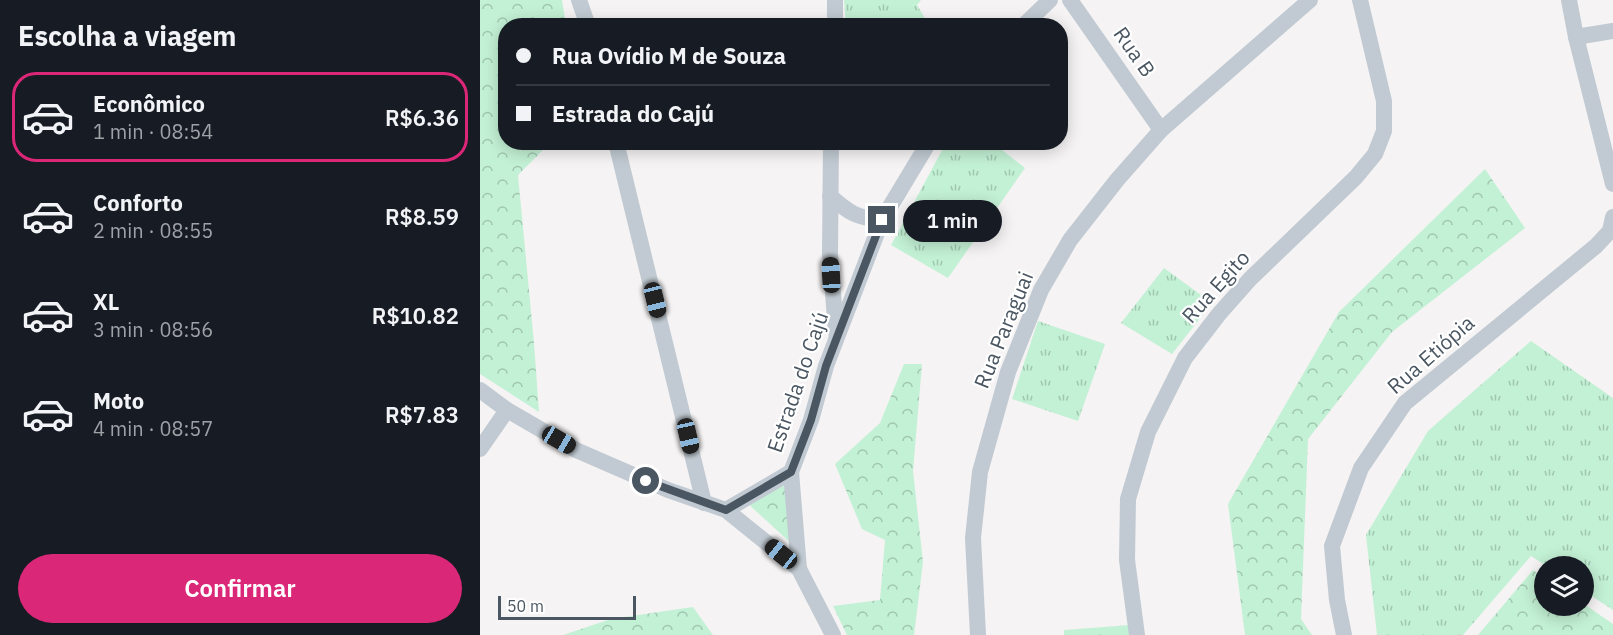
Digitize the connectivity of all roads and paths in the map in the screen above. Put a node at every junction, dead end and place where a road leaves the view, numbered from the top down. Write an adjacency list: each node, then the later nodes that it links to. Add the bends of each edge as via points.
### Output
1 (579, 0): 8 (street)
2 (835, 0): 9 (street)
3 (1050, 0): 10 (street)
4 (1070, 0): 13 (street, Rua B)
5 (1310, 0): 13 (street, Rua Paraguai)
6 (1569, 0): 12 (street)
7 (1357, 1): 31 (street, Rua Egito, via 1384,101 1384,131 1375,154 1356,177 1219,314 1185,358 1156,415 1128,499 1127,561)
8 (585, 18)
9 (835, 18)
10 (1031, 18)
11 (1613, 31): 12 (street)
12 (1576, 37): 17 (street)
13 (1161, 130): 30 (street, Rua Paraguai, via 1070,240 1041,290 1008,372 980,472 973,538)
14 (618, 150): 26 (street)
15 (831, 150): 18 (street)
16 (924, 150): 20 (street, Estrada do Cajú)
17 (1613, 184)
18 (830, 196): 20 (street, via 847,212); 21 (street)
19 (1613, 217): 32 (street, Rua Etiópia, via 1610,231 1596,246 1405,403 1361,468 1332,546)
20 (882, 220): 21 (street, Estrada do Cajú)
21 (836, 337): 25 (street, Estrada do Cajú)
22 (480, 390): 23 (street)
23 (507, 410): 24 (street); 26 (street, via 576,450)
24 (480, 449)
25 (791, 472): 27 (street, Estrada do Cajú); 28 (street)
26 (704, 503): 27 (street)
27 (726, 510): 28 (street)
28 (799, 569): 29 (street)
29 (832, 635)
30 (978, 635)
31 (1137, 635)
32 (1344, 635)

